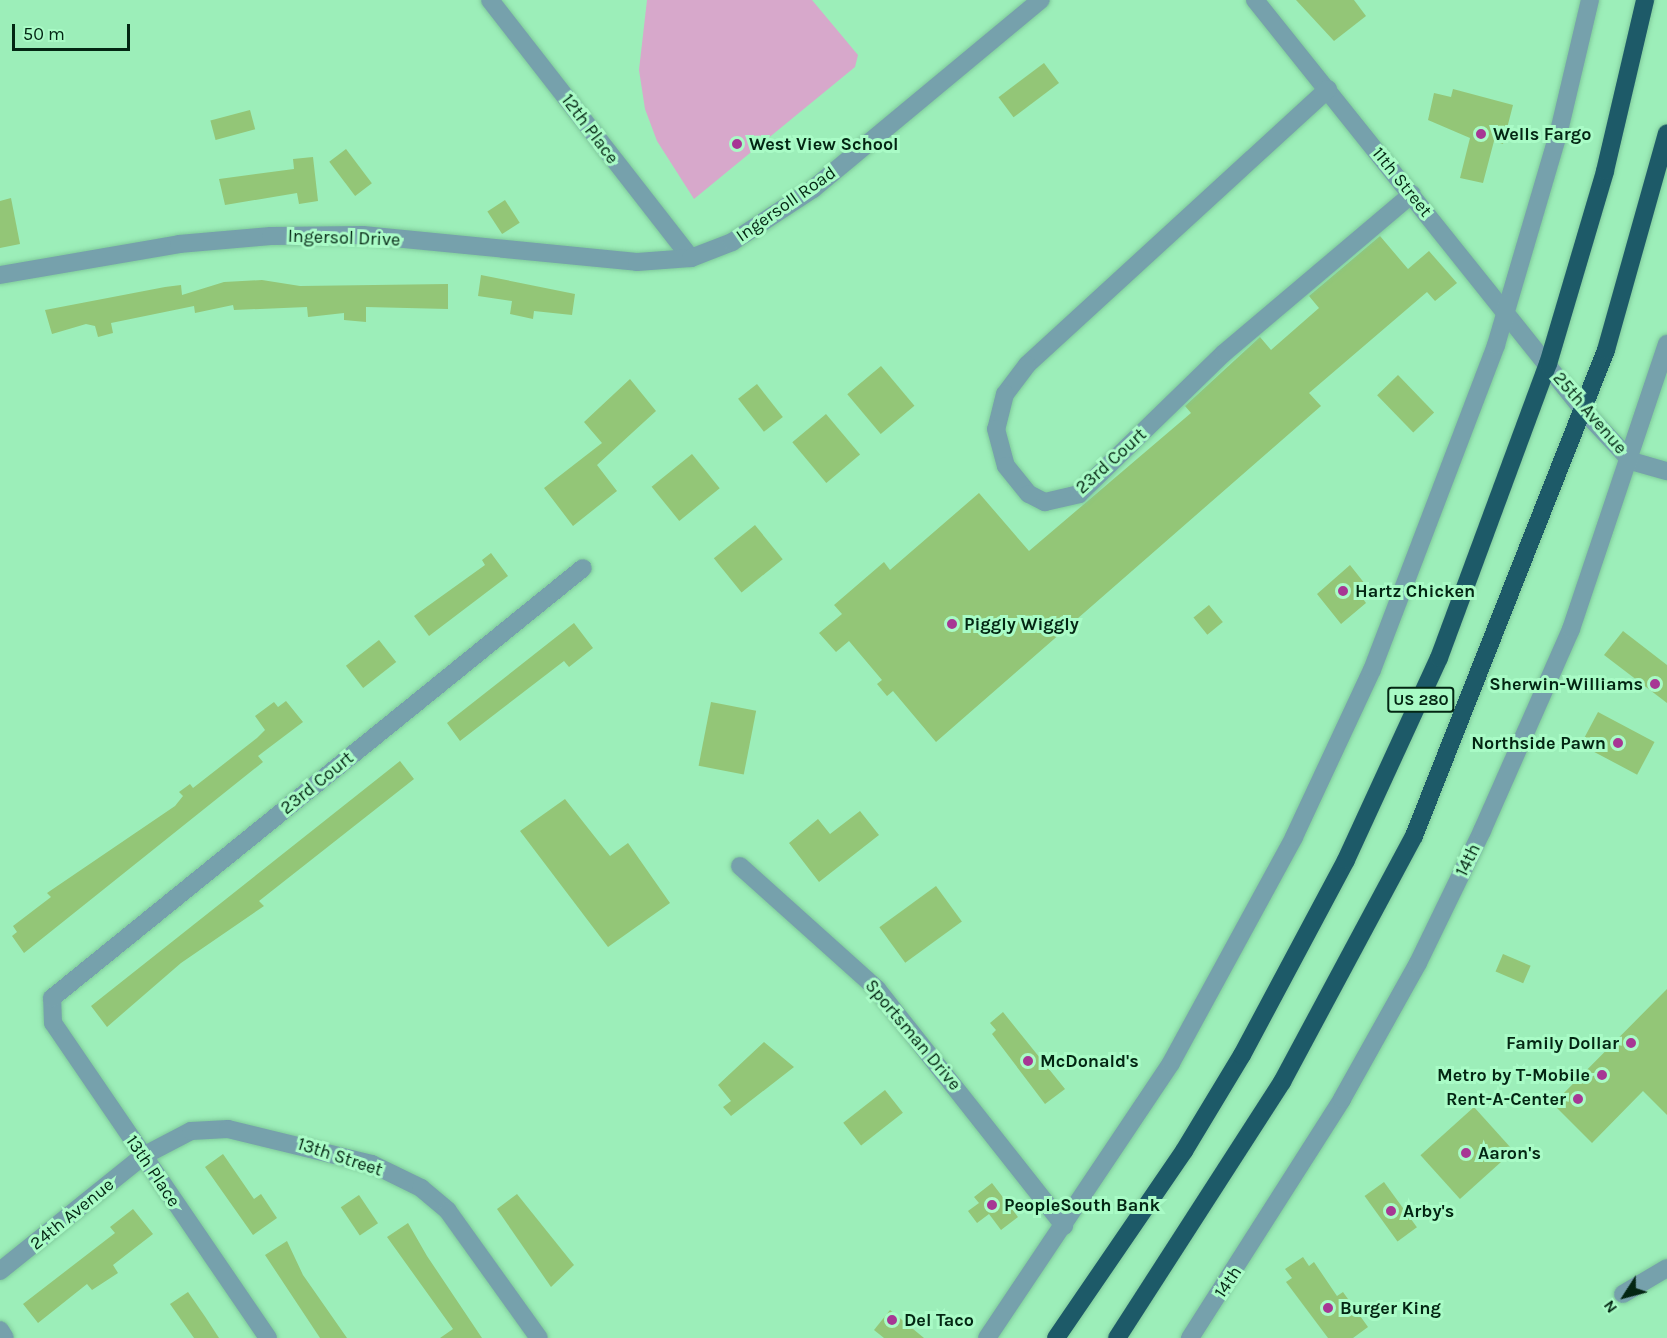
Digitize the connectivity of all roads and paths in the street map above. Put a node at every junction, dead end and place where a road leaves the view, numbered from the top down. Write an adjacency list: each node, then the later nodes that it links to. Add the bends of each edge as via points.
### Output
1 (490, 0): 9 (street, 12th Place)
2 (1041, 0): 9 (street, Ingersoll Road, via 813,189 732,242)
3 (1255, 0): 6 (street, 11th Street)
4 (1590, 0): 11 (street, via 1559,131)
5 (1645, 0): 13 (highway, US 280, via 1602,182)
6 (1328, 89): 8 (street, 11th Street); 8 (street, 23rd Court, via 1027,365 1005,394 996,429 1006,465 1029,494 1045,502 1079,494 1224,353)
7 (1667, 133): 14 (highway, US 280, via 1628,280)
8 (1412, 194): 11 (street, 11th Street)
9 (691, 258): 10 (street, Ingersol Drive, via 637,262 363,235 271,236 179,244)
10 (0, 275)
11 (1506, 309): 13 (street, 11th Street); 21 (street, via 1408,586 1334,754 1171,1063)
12 (1667, 344): 15 (street, 14th)
13 (1548, 364): 14 (street, 25th Avenue); 30 (highway, US 280, via 1439,658 1346,860 1184,1151)
14 (1583, 410): 15 (street, 25th Avenue); 31 (highway, US 280, via 1414,836 1282,1082)
15 (1631, 461): 16 (street, 25th Avenue); 32 (street, 14th, via 1528,731 1418,963 1267,1224)
16 (1667, 471)
17 (583, 568): 19 (street, 23rd Court)
18 (740, 866): 21 (street, Sportsman Drive, via 877,989)
19 (52, 998): 20 (street, 13th Place, via 53,1023)
20 (143, 1156): 23 (street, 24th Avenue); 27 (street, 13th Place); 28 (street, 13th Street, via 191,1131 228,1129 372,1164 421,1188 448,1211)
21 (1065, 1226): 29 (street)
22 (1667, 1268): 24 (street)
23 (0, 1271)
24 (1623, 1294)
25 (0, 1330): 26 (street)
26 (5, 1338)
27 (268, 1338)
28 (539, 1338)
29 (987, 1338)
30 (1056, 1338)
31 (1117, 1338)
32 (1190, 1338)

